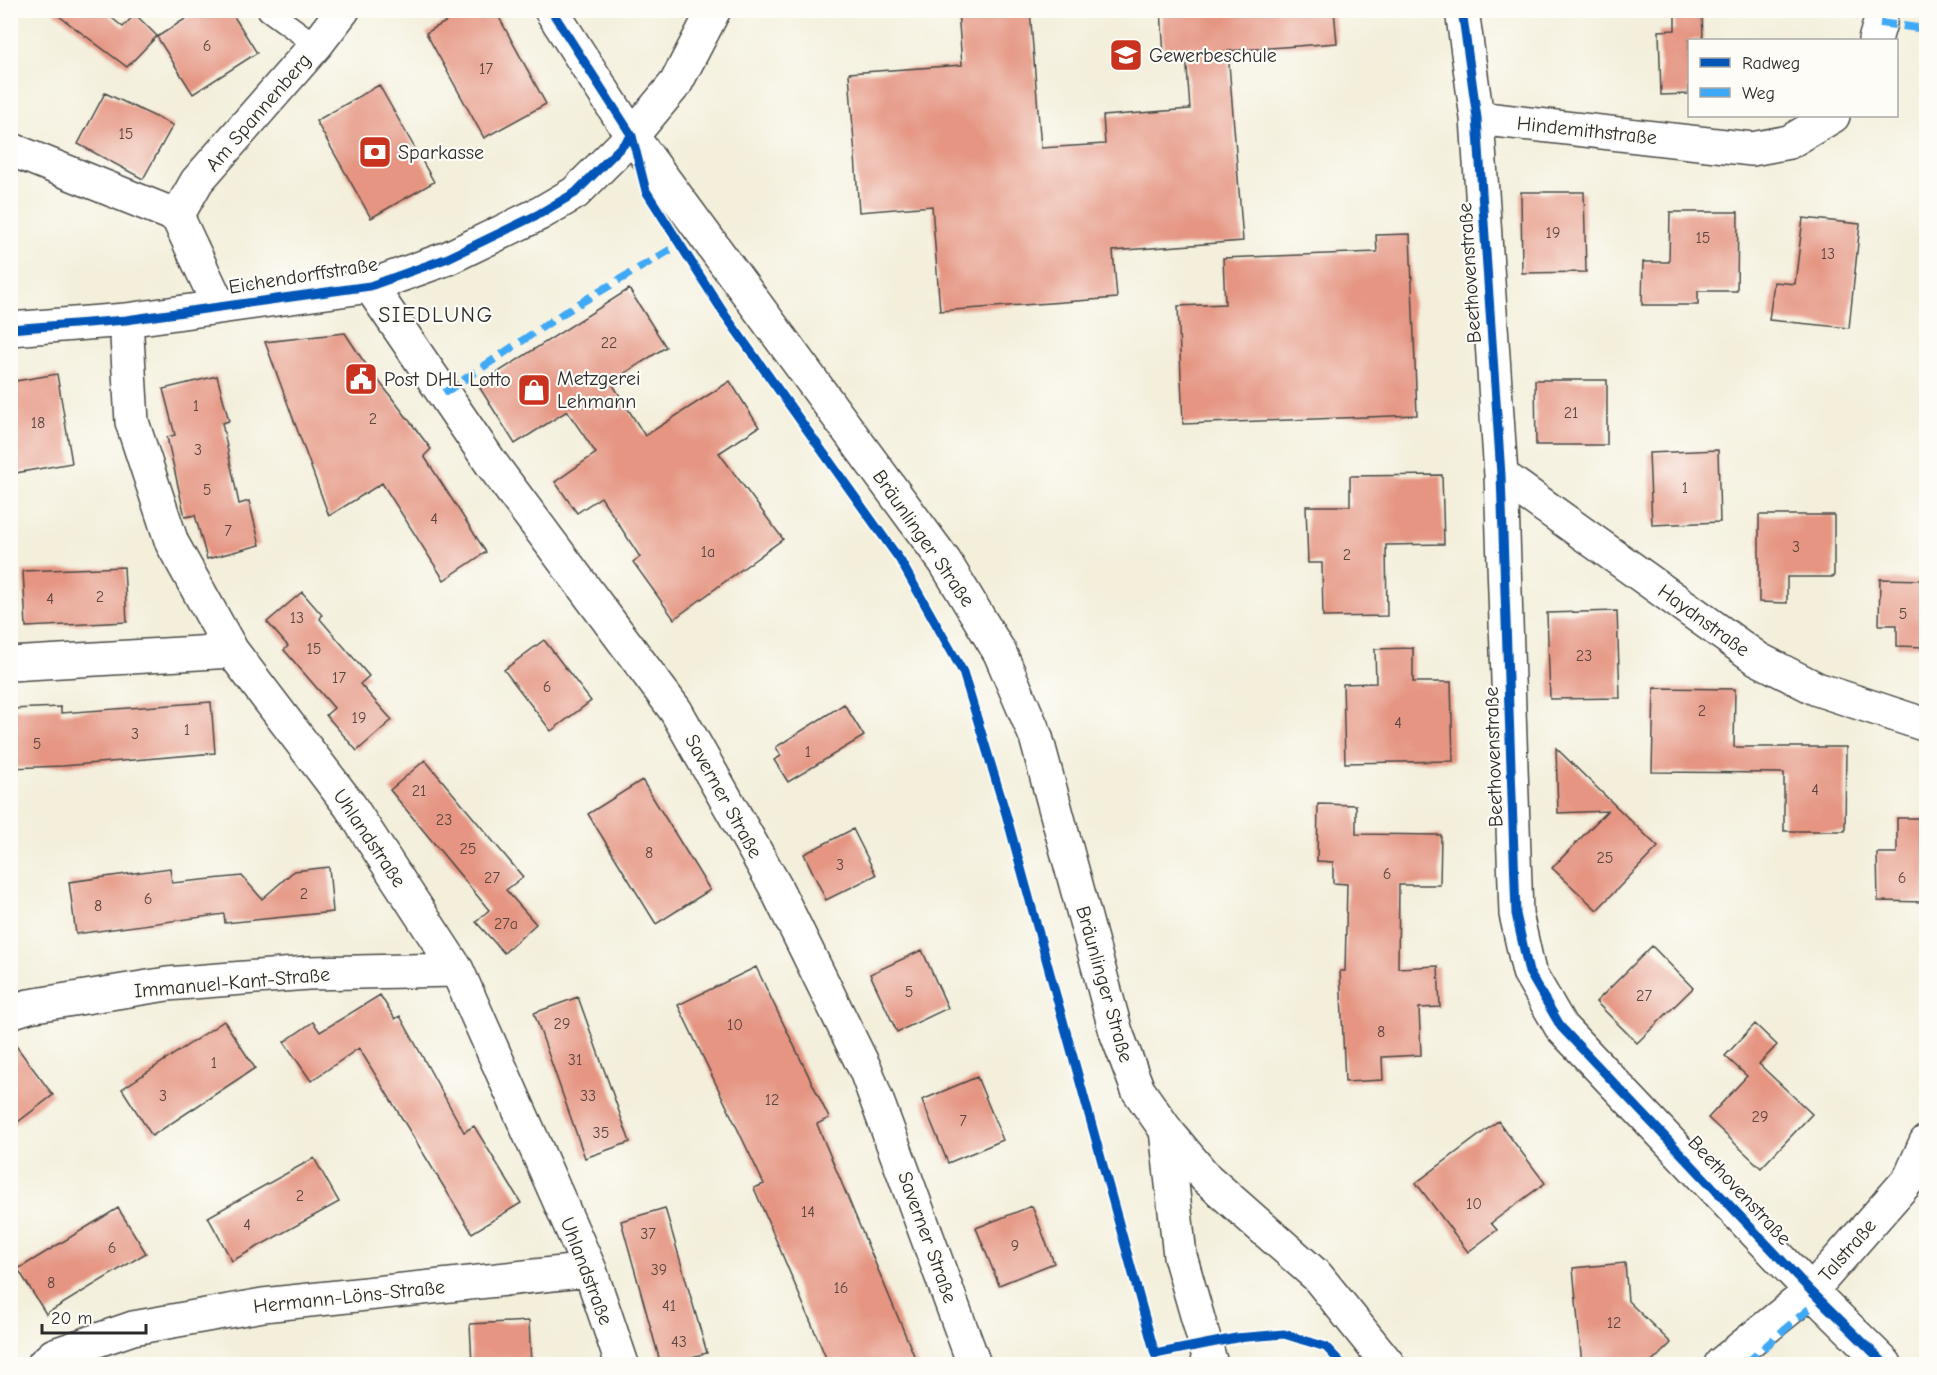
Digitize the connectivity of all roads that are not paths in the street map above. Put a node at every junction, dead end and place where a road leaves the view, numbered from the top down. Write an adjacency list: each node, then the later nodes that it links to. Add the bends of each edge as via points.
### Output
1 (268, 10): 8 (lane)
2 (343, 10): 8 (street, Am Spannenberg)
3 (551, 10): 11 (street, Bräunlinger Straße)
4 (714, 10): 11 (street, Eichendorffstraße, via 676,83)
5 (1462, 10): 10 (street, Beethovenstraße)
6 (1881, 10): 7 (street)
7 (1875, 39)
8 (316, 45): 13 (street, Am Spannenberg, via 197,181)
9 (1831, 117): 10 (street, Hindemithstraße, via 1789,142 1752,148)
10 (1477, 118): 18 (street, Beethovenstraße)
11 (632, 136): 14 (street, Eichendorffstraße, via 574,193 539,214 448,258); 24 (street, Bräunlinger Straße, via 945,562 1000,653 1036,737 1116,1032 1138,1090)
12 (10, 149): 13 (street)
13 (177, 216): 15 (street)
14 (370, 286): 15 (street, Eichendorffstraße); 30 (street, Saverner Straße, via 491,463 676,711 775,885 866,1071)
15 (219, 306): 16 (street, Eichendorffstraße)
16 (126, 320): 17 (street, Eichendorffstraße); 19 (street, Uhlandstraße, via 132,422 172,543)
17 (10, 329)
18 (1501, 475): 21 (street, Haydnstraße, via 1758,659 1817,689); 27 (street, Beethovenstraße, via 1516,914 1529,972 1561,1027)
19 (232, 651): 20 (street); 22 (street, Uhlandstraße, via 350,806)
20 (10, 664)
21 (1926, 725)
22 (457, 970): 23 (street, Immanuel-Kant-Straße, via 308,973 167,984); 26 (street, Uhlandstraße)
23 (10, 1012)
24 (1166, 1130): 31 (street, Bräunlinger Straße, via 1180,1256); 32 (street, Bräunlinger Straße, via 1206,1178 1317,1276)
25 (1926, 1142): 27 (street, Talstraße, via 1910,1178)
26 (590, 1270): 28 (street, Hermann-Löns-Straße, via 239,1309 133,1328 54,1355); 29 (street, Uhlandstraße)
27 (1811, 1291): 33 (street, Talstraße); 34 (street, Beethovenstraße)
28 (44, 1365)
29 (622, 1365)
30 (974, 1365)
31 (1211, 1365)
32 (1388, 1365)
33 (1721, 1365)
34 (1885, 1365)

